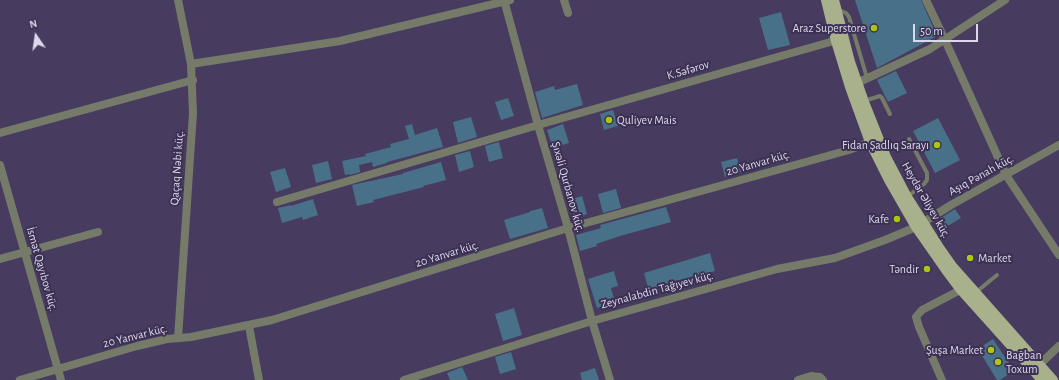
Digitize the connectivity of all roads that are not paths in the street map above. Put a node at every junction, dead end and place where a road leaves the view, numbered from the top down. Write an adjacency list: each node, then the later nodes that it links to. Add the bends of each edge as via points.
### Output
1 (178, 0): 11 (street, Qaçaq Nəbi küç.)
2 (506, 0): 11 (street, via 340,41); 17 (street, Şıxəli Qurbanov küç.)
3 (564, 0): 8 (street)
4 (826, 0): 9 (main road, Heydər Əliyev küç.)
5 (926, 0): 10 (street)
6 (1005, 0): 10 (street)
7 (835, 4): 9 (main road, Heydər Əliyev küç.); 12 (lane, via 849,17)
8 (568, 13)
9 (840, 40): 14 (main road, Heydər Əliyev küç.); 17 (street, K.Səfərov); 20 (main road, Heydər Əliyev küç., via 850,87)
10 (945, 40): 12 (street); 23 (street)
11 (191, 64): 13 (street, Qaçaq Nəbi küç.)
12 (867, 79): 14 (street)
13 (193, 80): 18 (street); 36 (street, Qaçaq Nəbi küç.)
14 (857, 83): 15 (main road, Heydər Əliyev küç.)
15 (864, 102): 16 (lane, via 880,96); 20 (main road, Heydər Əliyev küç.)
16 (890, 114)
17 (538, 125): 25 (street, K.Səfərov); 27 (street, Şıxəli Qurbanov küç.)
18 (0, 133)
19 (909, 139): 24 (lane, via 927,173 927,180)
20 (874, 140): 24 (main road, Heydər Əliyev küç.); 26 (main road, Heydər Əliyev küç., via 889,180); 27 (street, 20 Yanvar küç., via 841,152)
21 (1059, 145): 23 (street, Aşıq Pənah küç.)
22 (0, 165): 29 (street, İsmət Qayıbov küç.)
23 (1006, 175): 26 (street, Aşıq Pənah küç.); 30 (street)
24 (907, 197): 26 (main road, Heydər Əliyev küç.)
25 (277, 202)
26 (919, 225): 33 (main road, Heydər Əliyev küç., via 932,251); 34 (street, Zeynalabdin Tağıyev küç., via 836,258 777,269)
27 (568, 228): 34 (street, Şıxəli Qurbanov küç.); 35 (street, 20 Yanvar küç., via 305,311)
28 (98, 232): 29 (street)
29 (25, 252): 31 (street); 39 (street, İsmət Qayıbov küç.)
30 (1059, 255)
31 (0, 259)
32 (997, 275): 33 (lane)
33 (968, 289): 38 (main road, Heydər Əliyev küç.); 48 (street, via 922,310 916,317)
34 (592, 320): 44 (street, Zeynalabdin Tağıyev küç.); 45 (street, Şıxəli Qurbanov küç.)
35 (249, 326): 36 (street, 20 Yanvar küç.); 43 (street)
36 (178, 338): 39 (street, 20 Yanvar küç., via 138,346)
37 (1059, 346): 38 (street)
38 (1037, 368): 49 (main road, Heydər Əliyev küç.); 50 (main road, Heydər Əliyev küç.)
39 (58, 369): 41 (street, 20 Yanvar küç.); 42 (street, İsmət Qayıbov küç.)
40 (1059, 375): 50 (lane)
41 (20, 380)
42 (61, 380)
43 (259, 380)
44 (404, 380)
45 (610, 380)
46 (798, 380): 47 (street, via 811,376)
47 (823, 380)
48 (942, 380)
49 (1042, 380)
50 (1053, 380)

